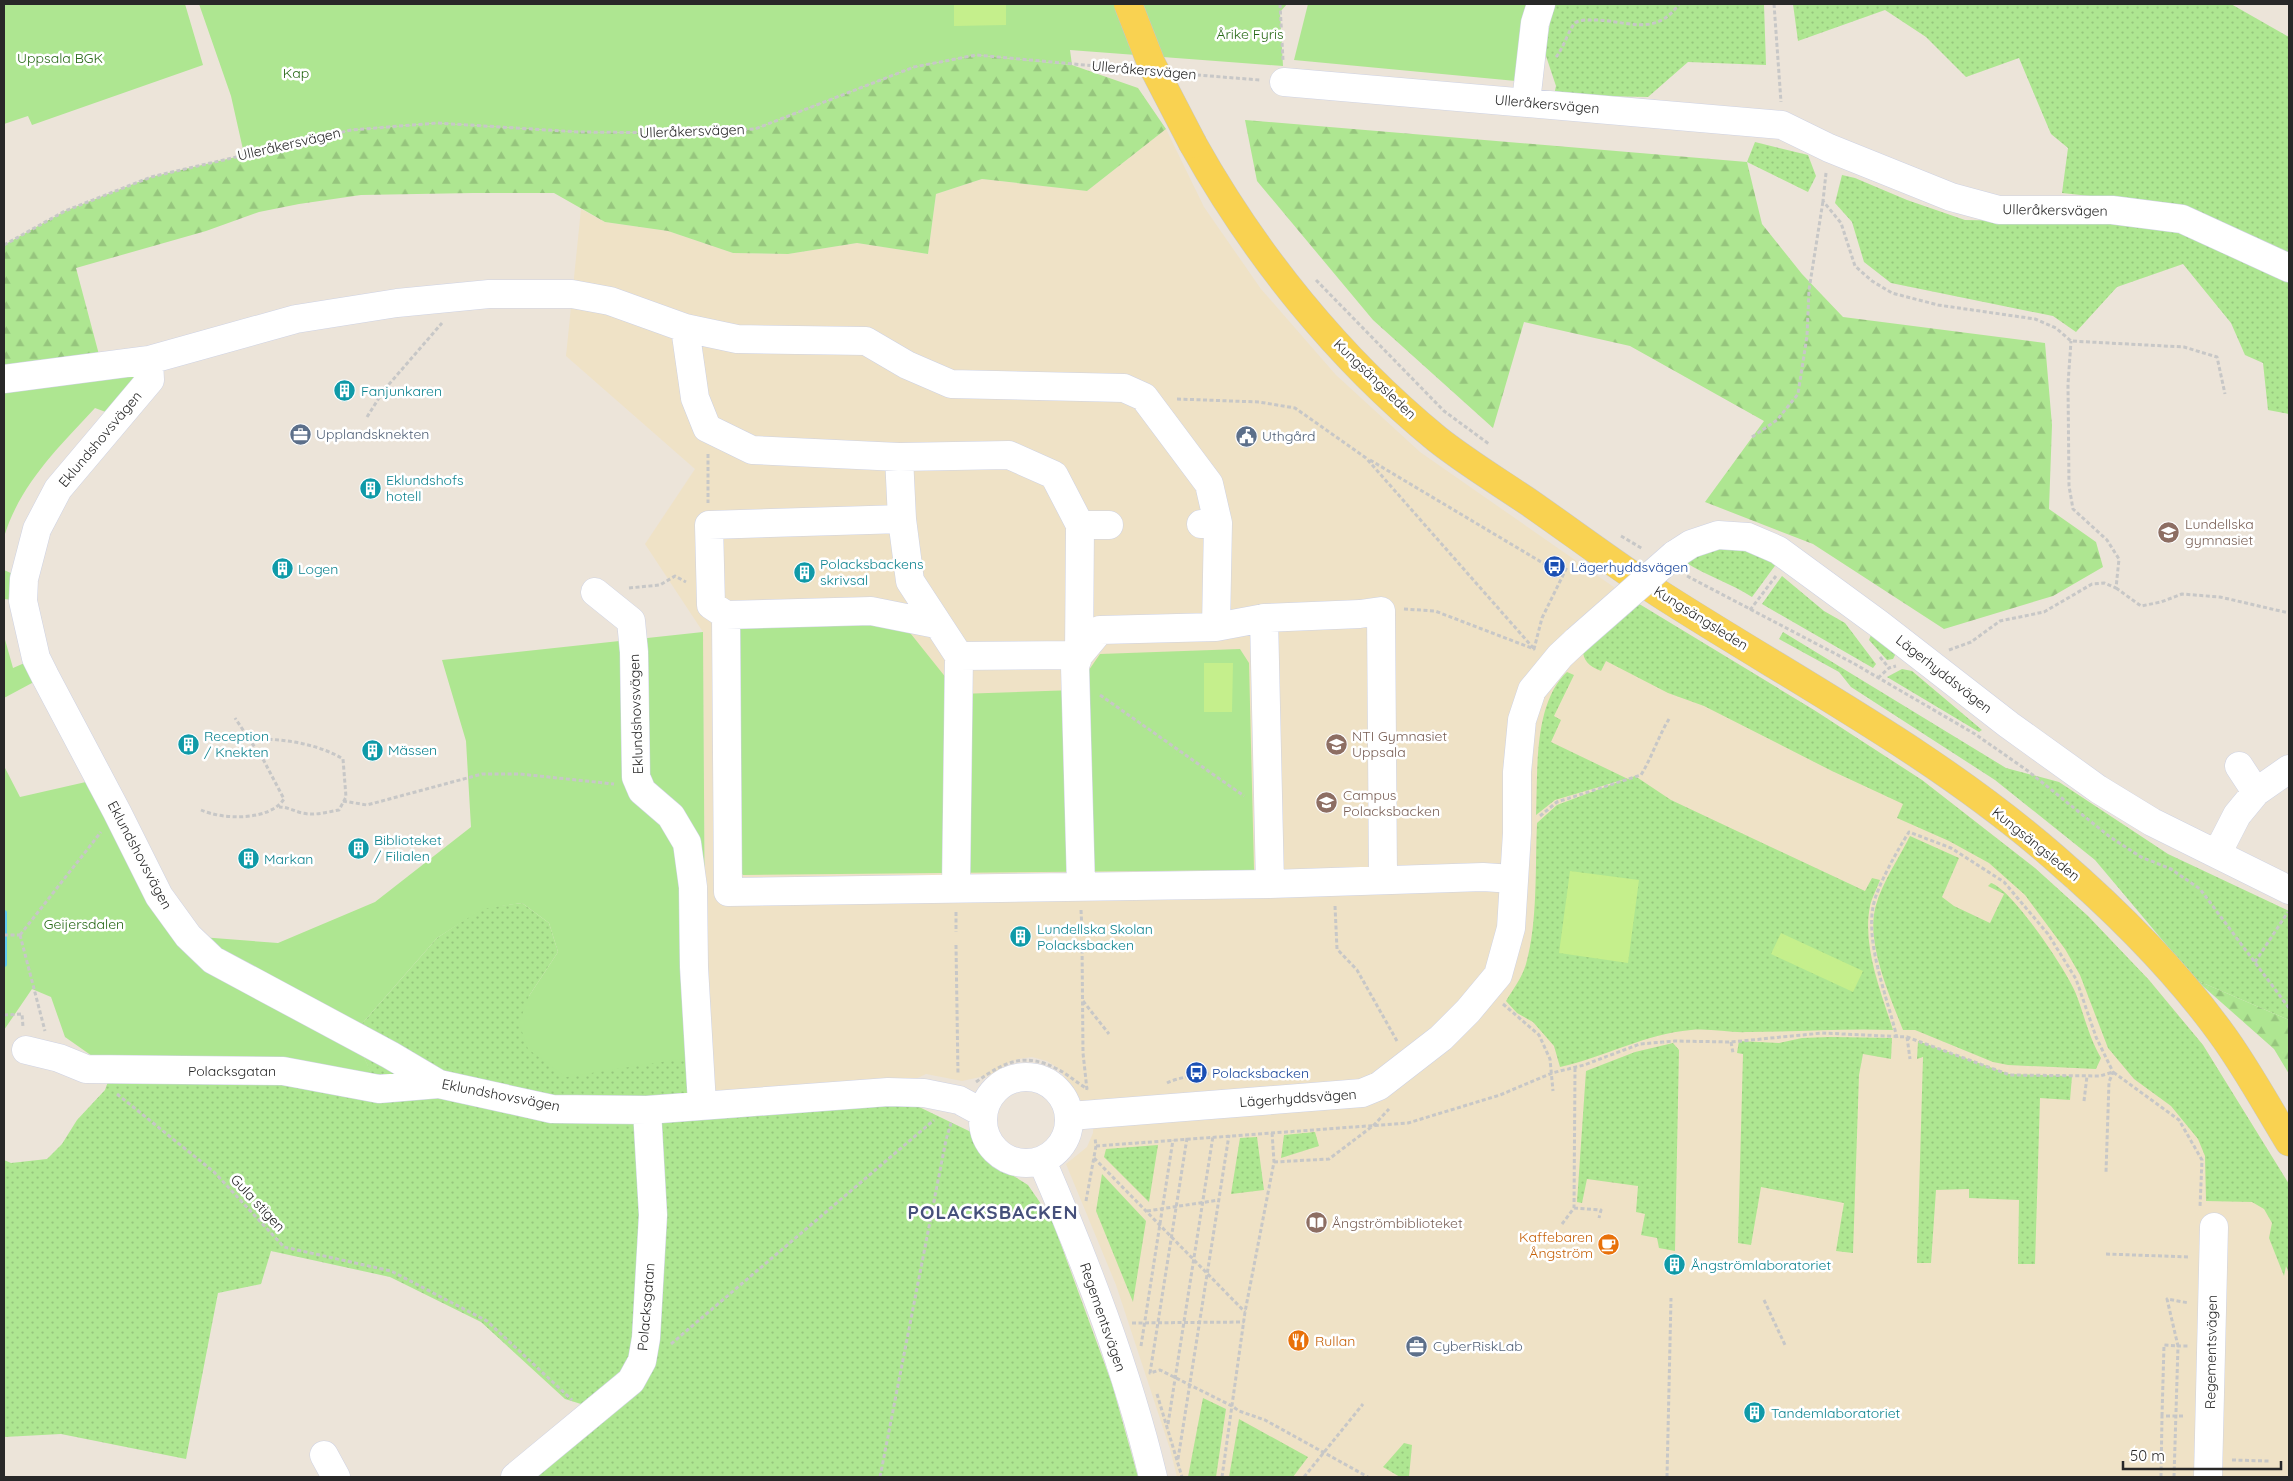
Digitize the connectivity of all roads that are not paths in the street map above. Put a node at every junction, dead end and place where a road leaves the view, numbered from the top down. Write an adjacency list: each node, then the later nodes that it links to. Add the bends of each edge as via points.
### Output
1 (1128, 4): 36 (main road, Kungsängsleden, bridge, via 1151,63 1222,195 1280,276 1354,363 1431,433 1660,594 1833,698 1940,768 2053,856 2106,904 2173,975 2221,1033)
2 (1541, 4): 4 (street)
3 (1284, 82): 4 (street, Ulleråkersvägen)
4 (1526, 102): 5 (street, Ulleråkersvägen, via 1782,125 1829,148 1951,197 2000,210 2112,210 2182,219)
5 (2289, 268)
6 (685, 328): 7 (street, via 610,301 572,294 489,294 397,303 296,319); 9 (street, via 695,398 707,428 752,450); 17 (street, via 737,338 866,341 907,366 950,384 1124,388 1144,397 1209,484)
7 (149, 360): 8 (street); 31 (street, Eklundshovsvägen, via 150,380 58,488 37,528 24,579 23,602 36,658 159,896 188,936 213,960)
8 (4, 379)
9 (899, 457): 10 (street); 12 (street, via 1009,455 1054,475)
10 (902, 519): 14 (street, via 709,525); 16 (street, via 910,581)
11 (1109, 525): 12 (street)
12 (1080, 526): 18 (street)
13 (595, 592): 33 (street, Eklundshovsvägen, via 631,621 636,777 642,791 671,816 687,843 693,887)
14 (718, 608): 16 (street, via 871,611); 28 (street, via 728,892)
15 (1264, 618): 17 (street); 25 (street, via 1360,614 1381,610); 26 (street)
16 (936, 624): 19 (street)
17 (1216, 628): 18 (street, via 1100,630)
18 (1079, 655): 19 (street); 27 (street, via 1075,666)
19 (959, 656): 28 (street)
20 (2239, 766): 22 (street)
21 (2289, 769): 22 (street)
22 (2256, 792): 23 (street, via 2237,815)
23 (2217, 854): 24 (street, Lägerhyddsvägen, bridge, via 2152,822 2098,789 1778,550 1748,537 1718,535 1691,544 1668,560 1576,641 1543,657 1522,720); 29 (street, Lägerhyddsvägen)
24 (1513, 878): 25 (street); 32 (street, Lägerhyddsvägen, via 1511,928 1498,975 1468,1012 1410,1064 1379,1086 1362,1094)
25 (1383, 880): 26 (street)
26 (1270, 884): 27 (street)
27 (1081, 886): 28 (street)
28 (956, 888)
29 (2289, 890)
30 (36, 1042): 31 (street, Polacksgatan, via 59,1058 86,1069 283,1071 378,1089)
31 (439, 1084): 34 (street, Eklundshovsvägen, via 552,1108)
32 (1086, 1102): 35 (street, via 1066,1101 1044,1079 1030,1076 1003,1083 992,1093); 37 (street, via 1063,1144)
33 (702, 1104): 34 (street, Eklundshovsvägen); 35 (street, Eklundshovsvägen, via 888,1092 924,1093 959,1100)
34 (647, 1110): 39 (street, Polacksgatan, via 653,1215 642,1361 631,1381)
35 (984, 1113): 37 (street, via 984,1129 997,1152 1010,1160 1025,1163)
36 (2289, 1142)
37 (1042, 1161): 40 (street, Regementsvägen, via 1092,1282 1146,1446)
38 (2207, 1222): 41 (street, Regementsvägen)
39 (515, 1477)
40 (1153, 1477)
41 (2208, 1477)

